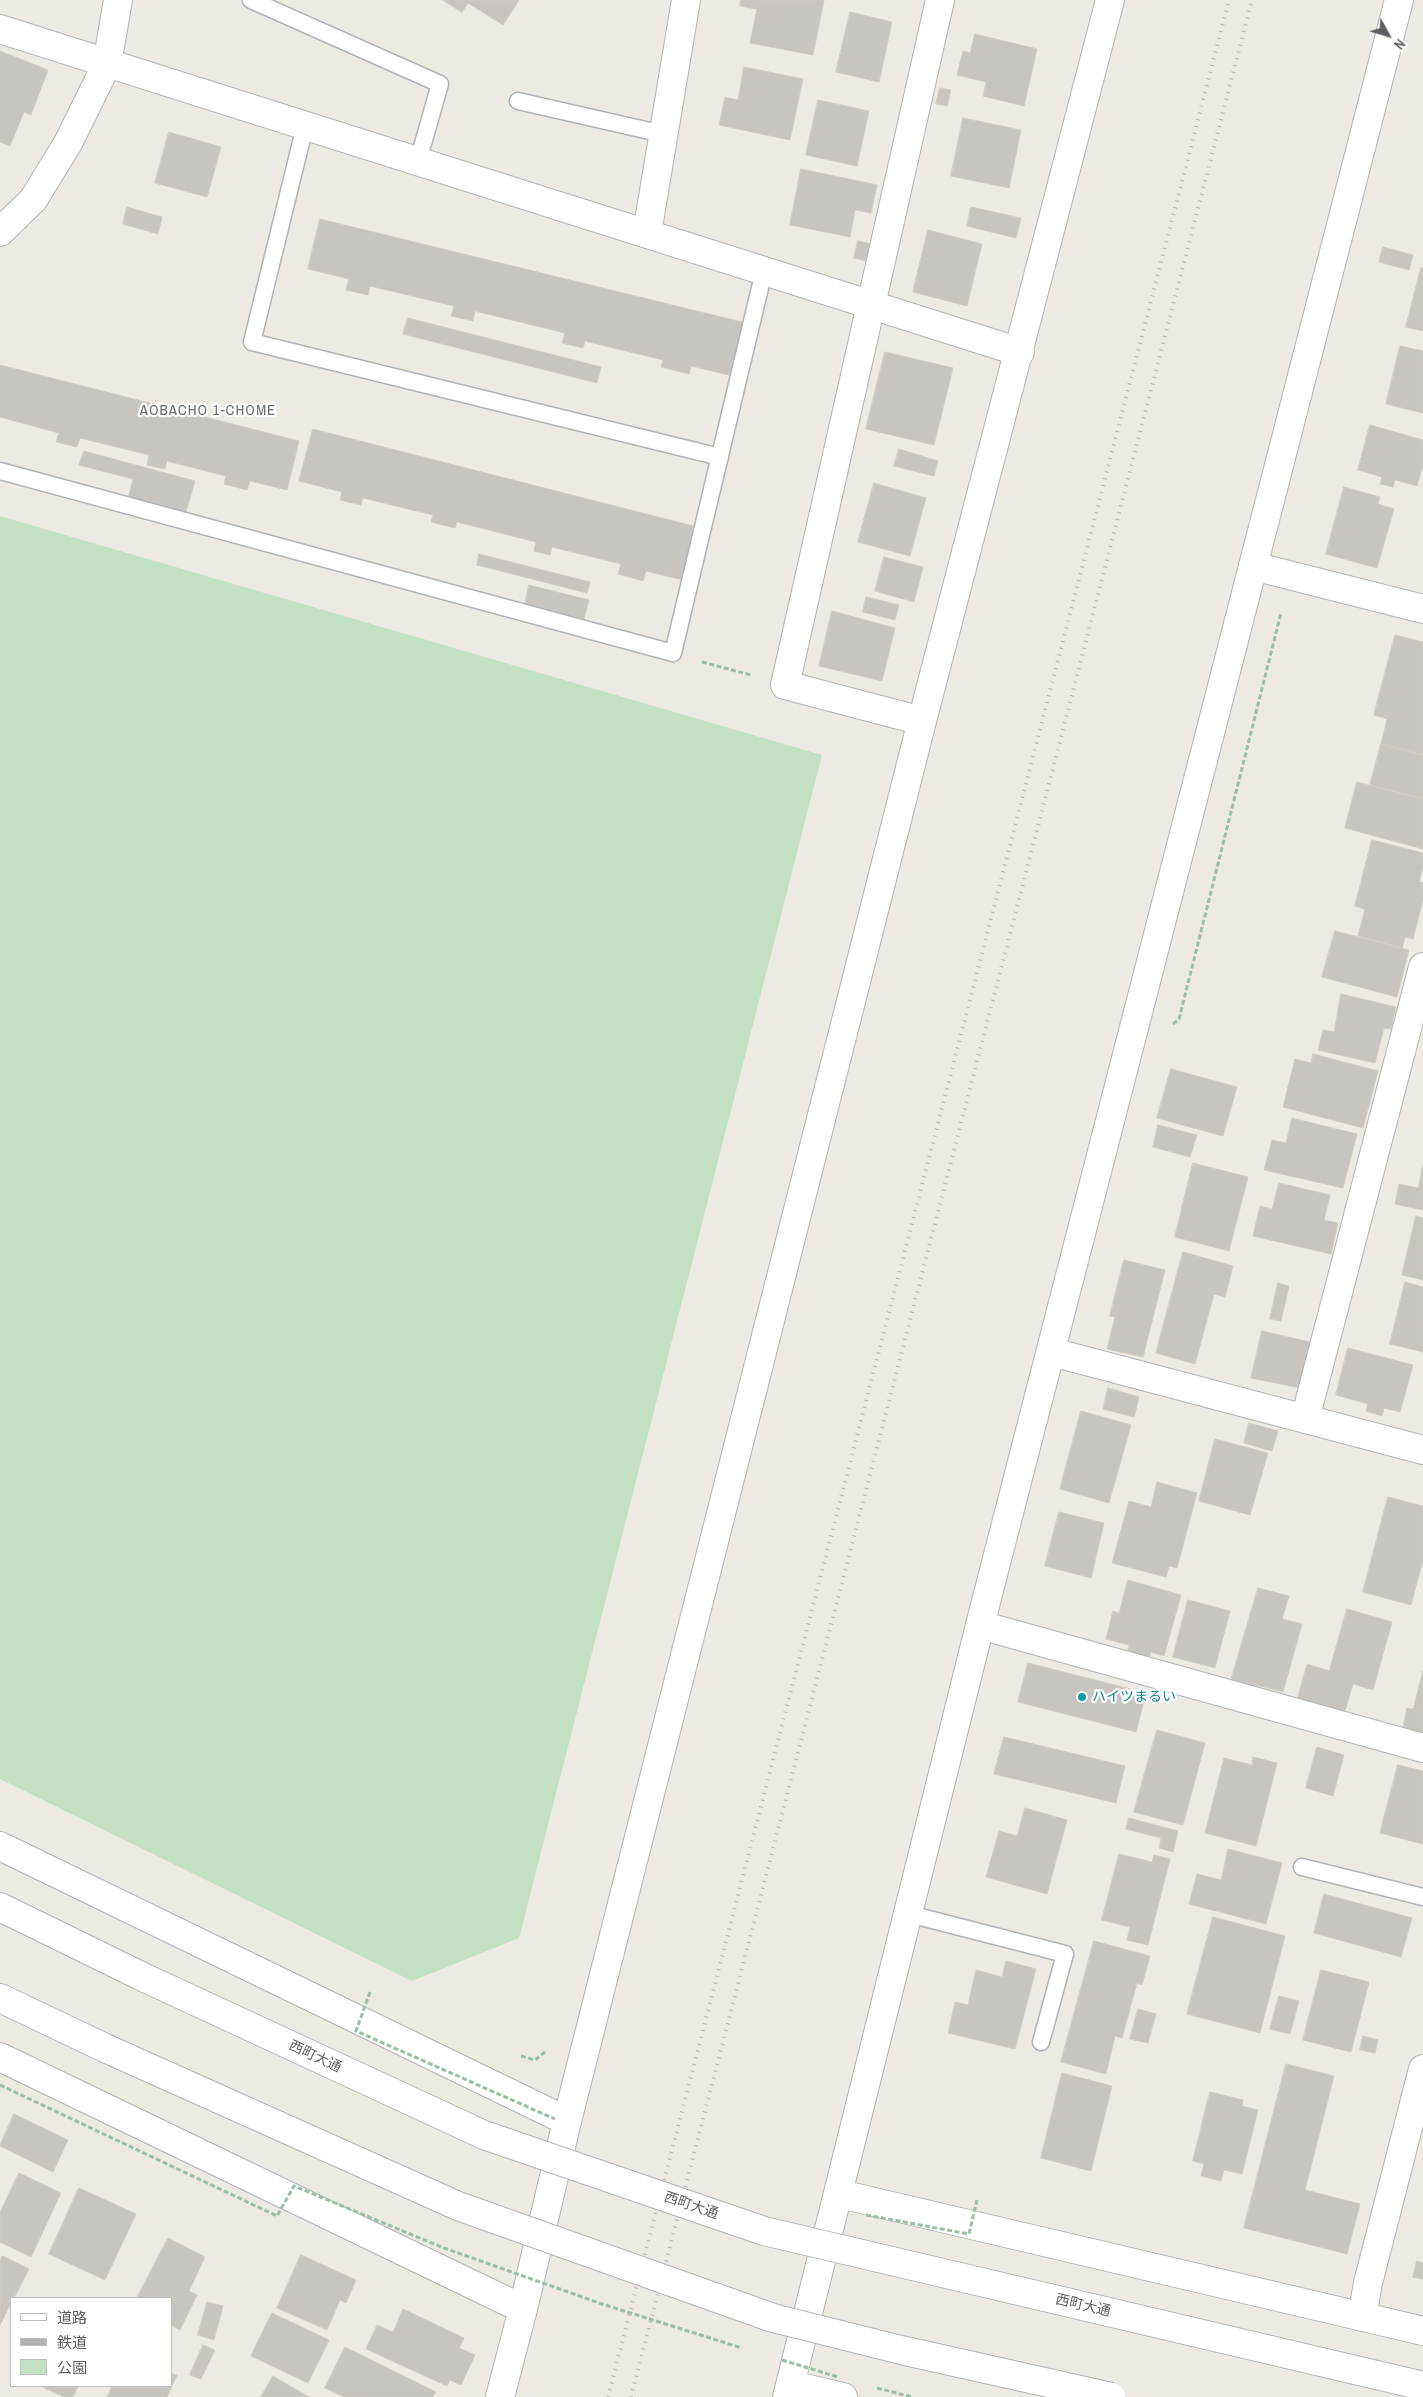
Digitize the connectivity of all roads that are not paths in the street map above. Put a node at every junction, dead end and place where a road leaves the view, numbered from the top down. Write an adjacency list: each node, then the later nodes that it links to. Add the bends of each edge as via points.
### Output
1 (118, 0): 8 (street)
2 (250, 0): 12 (lane, via 440,84)
3 (686, 0): 11 (street)
4 (940, 0): 16 (street)
5 (1110, 0): 17 (street)
6 (1399, 0): 20 (street)
7 (0, 29): 8 (street)
8 (107, 64): 10 (street); 13 (street, via 68,144 33,200)
9 (518, 100): 11 (lane)
10 (305, 126): 12 (street); 18 (lane, via 252,342)
11 (664, 134): 14 (street)
12 (418, 161): 14 (street)
13 (0, 232)
14 (646, 233): 15 (street)
15 (764, 271): 16 (street); 18 (lane)
16 (872, 306): 17 (street); 22 (street, via 785,685)
17 (1020, 352): 22 (street)
18 (720, 457): 19 (lane, via 673,653)
19 (0, 471)
20 (1253, 566): 21 (street); 24 (street)
21 (1423, 609)
22 (922, 721): 38 (street)
23 (1423, 966): 25 (street)
24 (1052, 1352): 25 (street); 27 (street)
25 (1305, 1419): 26 (street)
26 (1423, 1450)
27 (980, 1625): 28 (street); 33 (street)
28 (1423, 1748)
29 (0, 1846): 38 (street)
30 (1302, 1867): 31 (lane)
31 (1423, 1897)
32 (0, 1907): 43 (street, 西町大通, bridge, via 484,2135 764,2231)
33 (909, 1914): 35 (lane, via 1065,1954); 39 (street)
34 (0, 1998): 47 (street, bridge, via 458,2206 773,2318)
35 (1040, 2042)
36 (0, 2057): 40 (street)
37 (1423, 2069): 41 (street, via 1368,2283)
38 (563, 2121): 40 (street)
39 (840, 2194): 41 (street); 45 (street)
40 (523, 2309): 46 (street)
41 (1362, 2318): 42 (street)
42 (1423, 2331)
43 (1423, 2386)
44 (840, 2387): 45 (street)
45 (789, 2391)
46 (500, 2397)
47 (1111, 2397)

